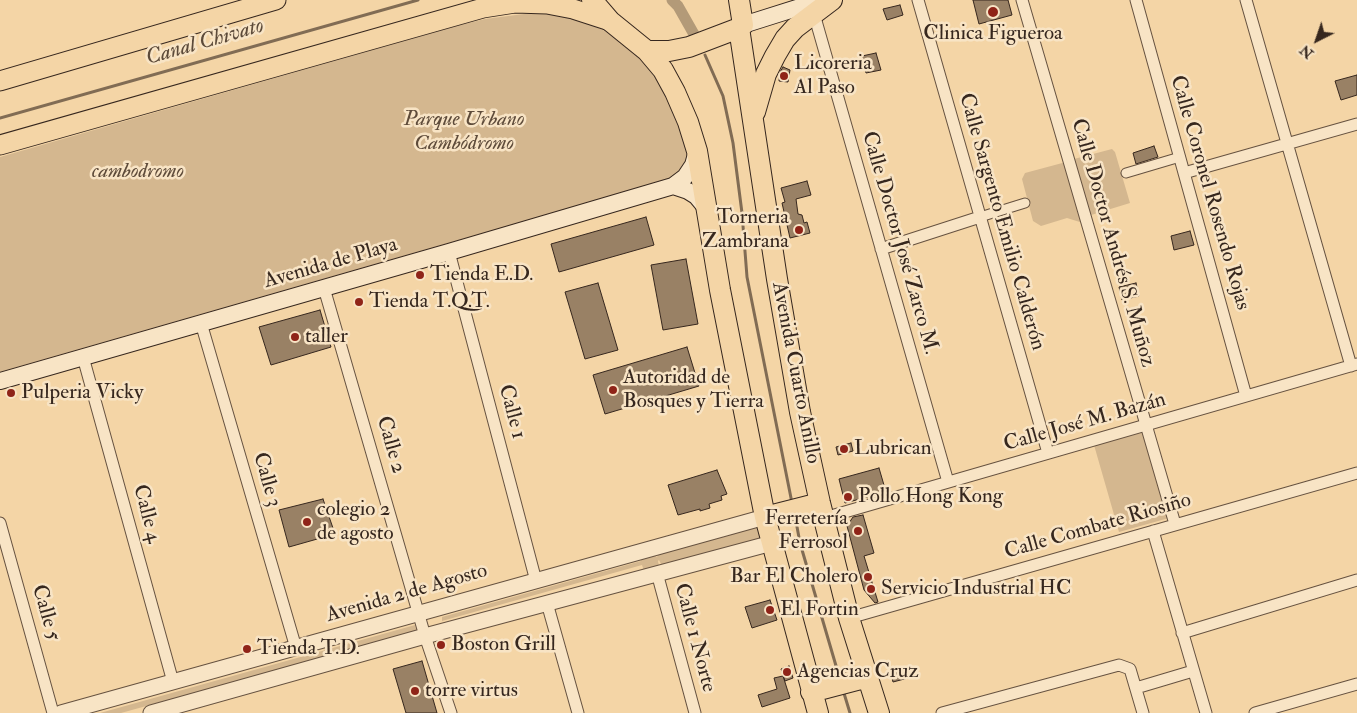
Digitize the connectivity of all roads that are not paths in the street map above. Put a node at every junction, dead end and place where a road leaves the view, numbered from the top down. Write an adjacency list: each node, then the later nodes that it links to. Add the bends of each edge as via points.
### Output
1 (276, 0): 12 (main road)
2 (592, 0): 9 (highway)
3 (739, 0): 10 (highway, Avenida Cuarto Anillo)
4 (918, 0): 24 (street, Calle Sargento Emilio Calderón)
5 (1022, 0): 33 (street, Calle Doctor Andrés S. Muñoz)
6 (1136, 0): 18 (street, Calle Coronel Rosendo Rojas)
7 (1246, 0): 15 (street)
8 (818, 4): 10 (main road); 13 (highway, via 774,56); 25 (street, Calle Doctor José Zarco M.)
9 (610, 21): 11 (highway); 16 (main road, via 547,4 515,3 483,8)
10 (741, 26): 11 (highway, via 689,47); 13 (highway, Avenida Cuarto Anillo)
11 (647, 51): 17 (highway, via 675,92)
12 (0, 81)
13 (753, 119): 37 (highway, Avenida Cuarto Anillo, via 776,279)
14 (1357, 124): 15 (street)
15 (1287, 144): 20 (street); 30 (street)
16 (0, 145)
17 (697, 151): 21 (main road, Avenida de Playa, via 689,172); 23 (highway)
18 (1180, 157): 19 (street); 20 (street, Calle Coronel Rosendo Rojas)
19 (1126, 172)
20 (1184, 174): 32 (street, Calle Coronel Rosendo Rojas)
21 (673, 186): 23 (main road, via 696,196); 26 (main road, Avenida de Playa)
22 (1025, 203): 24 (street)
23 (706, 208): 38 (highway, via 720,290)
24 (980, 217): 25 (street); 34 (street, Calle Sargento Emilio Calderón)
25 (881, 249): 36 (street, Calle Doctor José Zarco M.)
26 (449, 252): 27 (main road, Avenida de Playa); 45 (street, Calle 1)
27 (324, 288): 28 (main road, Avenida de Playa); 47 (street, Calle 2)
28 (201, 323): 29 (main road, Avenida de Playa); 51 (street, Calle 3)
29 (83, 357): 31 (main road, Avenida de Playa); 54 (street, Calle 4)
30 (1354, 365): 32 (street, Calle José M. Bazán)
31 (0, 381)
32 (1246, 396): 33 (street, Calle José M. Bazán)
33 (1146, 425): 34 (street, Calle José M. Bazán); 40 (street, Calle Doctor Andrés S. Muñoz)
34 (1048, 454): 36 (street, Calle José M. Bazán)
35 (1357, 473): 40 (street, Calle Combate Riosiño)
36 (948, 482): 37 (street, Calle José M. Bazán)
37 (818, 509): 38 (highway); 48 (highway, Avenida Cuarto Anillo)
38 (771, 515): 42 (highway); 45 (street, Avenida 2 de Agosto)
39 (0, 523): 58 (street, Calle 5)
40 (1175, 524): 41 (street, Calle Combate Riosiño)
41 (1153, 531): 48 (street, Calle Combate Riosiño); 49 (street)
42 (772, 543): 43 (street); 57 (highway)
43 (657, 573): 46 (street); 63 (street, Calle 1 Norte)
44 (1357, 580): 49 (street)
45 (536, 581): 47 (street, Avenida 2 de Agosto)
46 (547, 603): 50 (street); 62 (street)
47 (419, 613): 50 (street, Calle 2); 51 (street, Avenida 2 de Agosto)
48 (850, 618): 53 (highway, Avenida Cuarto Anillo)
49 (1182, 634): 52 (street)
50 (425, 636): 60 (street); 61 (street, Calle 2)
51 (296, 648): 54 (street, Avenida 2 de Agosto)
52 (1193, 671): 56 (street); 68 (street)
53 (863, 678): 57 (highway); 65 (highway, Avenida Cuarto Anillo)
54 (173, 682): 59 (street, Avenida 2 de Agosto)
55 (1357, 684): 69 (street)
56 (1136, 688): 66 (street, via 1130,669 1119,665); 67 (street)
57 (816, 691): 64 (highway)
58 (53, 713)
59 (61, 713)
60 (151, 713)
61 (451, 713)
62 (578, 713)
63 (695, 713)
64 (818, 713)
65 (879, 713)
66 (942, 713)
67 (1143, 713)
68 (1206, 713)
69 (1255, 713)

